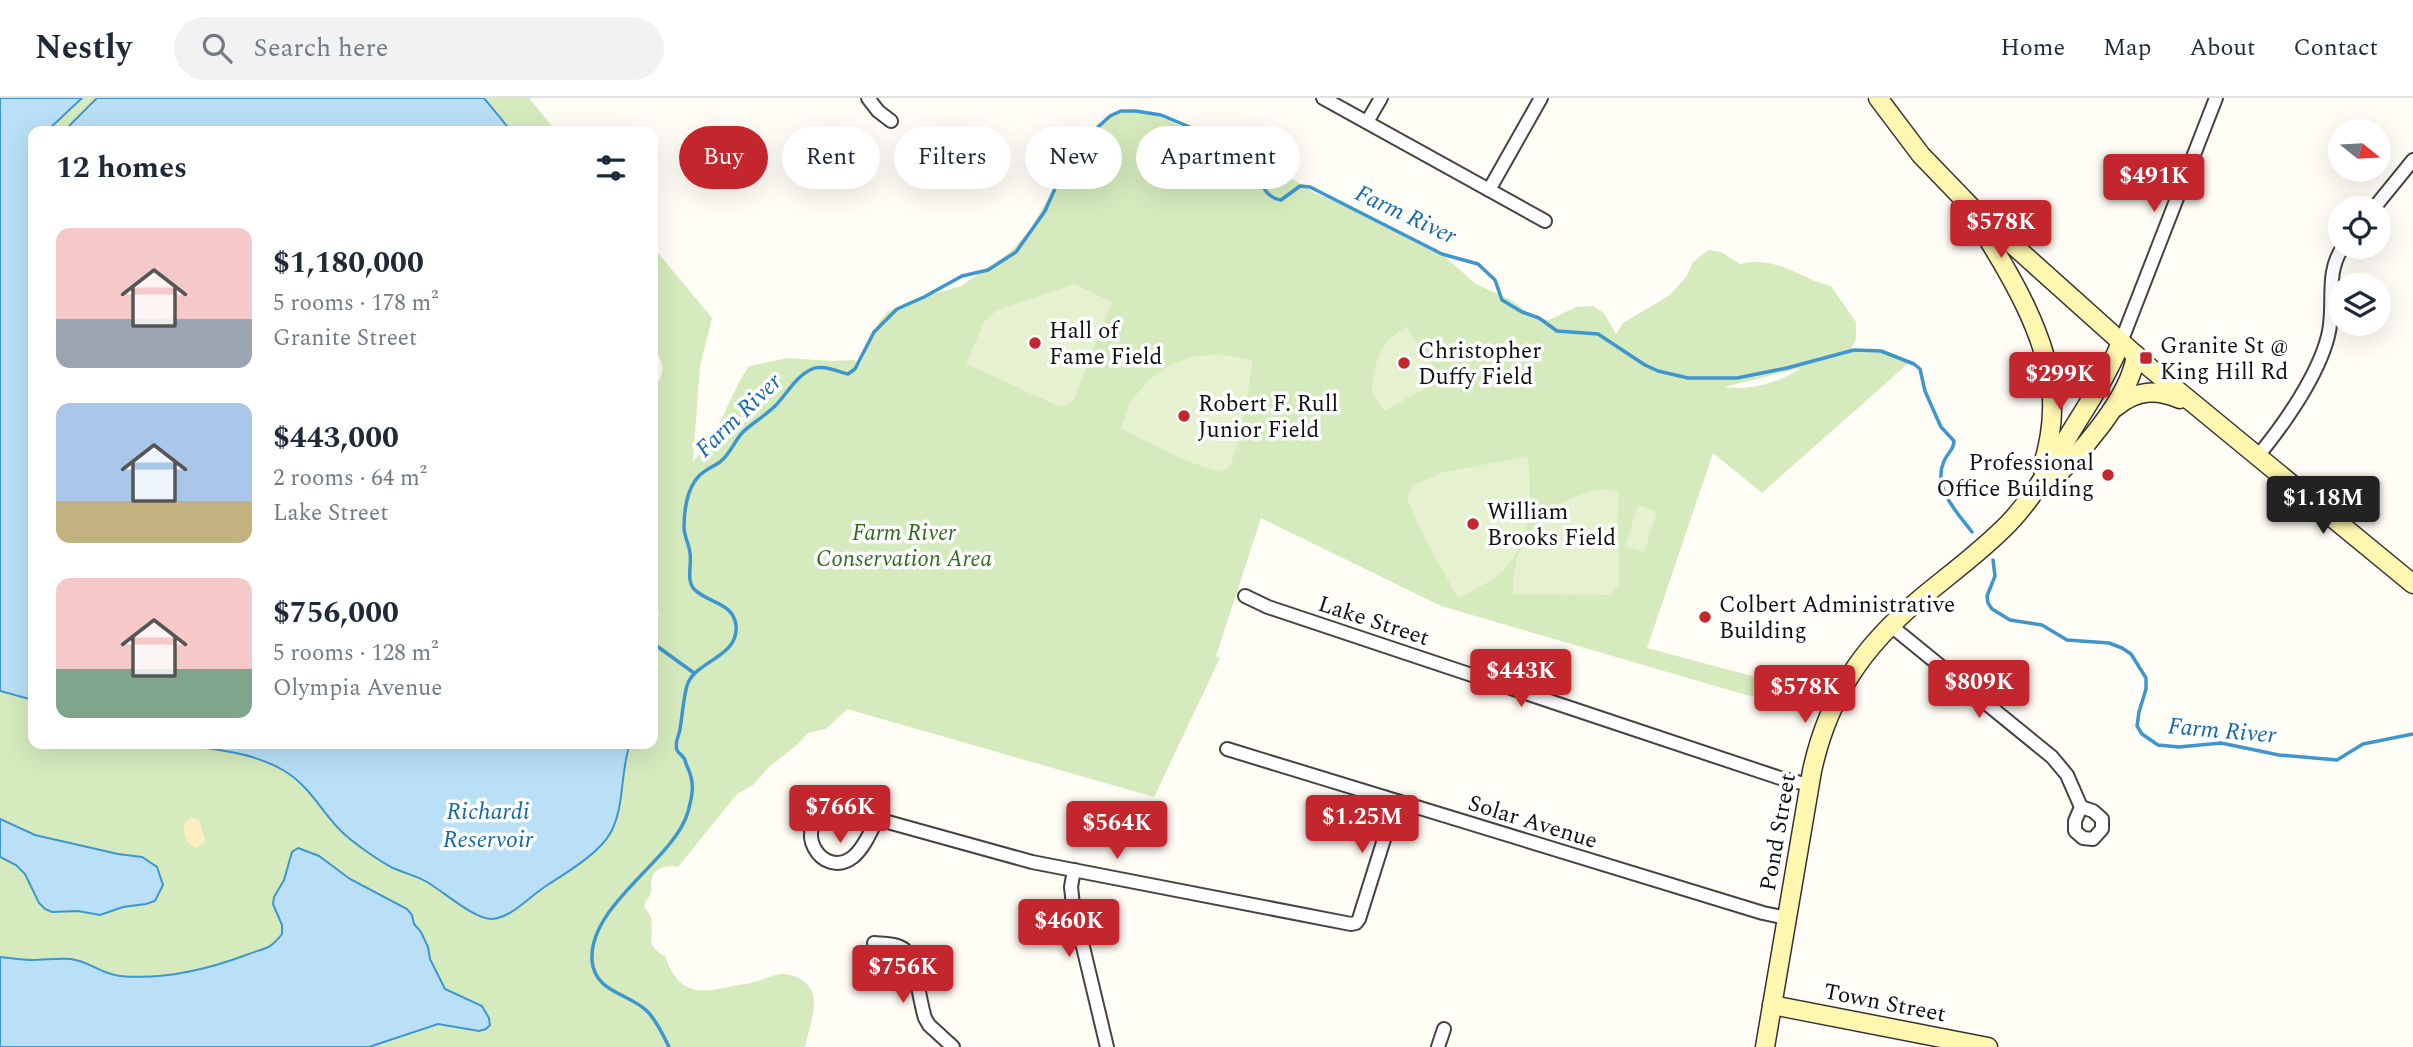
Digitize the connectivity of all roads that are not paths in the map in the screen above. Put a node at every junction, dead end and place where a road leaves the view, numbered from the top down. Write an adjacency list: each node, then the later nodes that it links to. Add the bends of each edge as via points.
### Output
1 (868, 98): 7 (street)
2 (1323, 98): 8 (street)
3 (1381, 98): 8 (street)
4 (1541, 98): 10 (street)
5 (1878, 98): 12 (main road)
6 (2216, 98): 15 (street)
7 (891, 121)
8 (1367, 122): 10 (street)
9 (2413, 160): 11 (street)
10 (1489, 190): 13 (street)
11 (2384, 196)
12 (1961, 198): 15 (main road); 20 (main road, via 2018,294 2049,373 2050,428 2045,460)
13 (1545, 221)
14 (2338, 259): 19 (street, via 2323,351 2287,420)
15 (2121, 342): 16 (main road); 20 (main road, Pond Street, via 2108,372)
16 (2136, 355): 17 (main road); 18 (main road, Pond Street, via 2126,386)
17 (2200, 410): 18 (main road, via 2173,396 2146,392 2129,398); 19 (main road)
18 (2109, 415): 20 (main road, Pond Street, via 2069,464)
19 (2257, 457): 21 (main road)
20 (2031, 498): 23 (main road, Pond Street, via 1992,540)
21 (2413, 584)
22 (1245, 596): 25 (street, Lake Street)
23 (1890, 625): 25 (main road, Pond Street, via 1861,658 1838,697 1818,746); 27 (street, via 2059,764)
24 (1227, 750): 26 (street, Solar Avenue)
25 (1810, 785): 30 (main road, Pond Street)
26 (1396, 801): 29 (street, via 1356,923); 30 (street, Solar Avenue)
27 (2081, 807)
28 (877, 820): 28 (street, via 849,860 827,860 813,848 812,826 827,811 841,809); 29 (street)
29 (1074, 870): 35 (street, via 1073,905)
30 (1787, 918): 32 (main road, Pond Street)
31 (874, 943): 34 (street, via 906,951 925,1018)
32 (1772, 1005): 37 (main road, Pond Street); 38 (main road, Town Street)
33 (1444, 1029): 36 (street)
34 (953, 1047)
35 (1107, 1047)
36 (1438, 1047)
37 (1765, 1047)
38 (1988, 1047)

